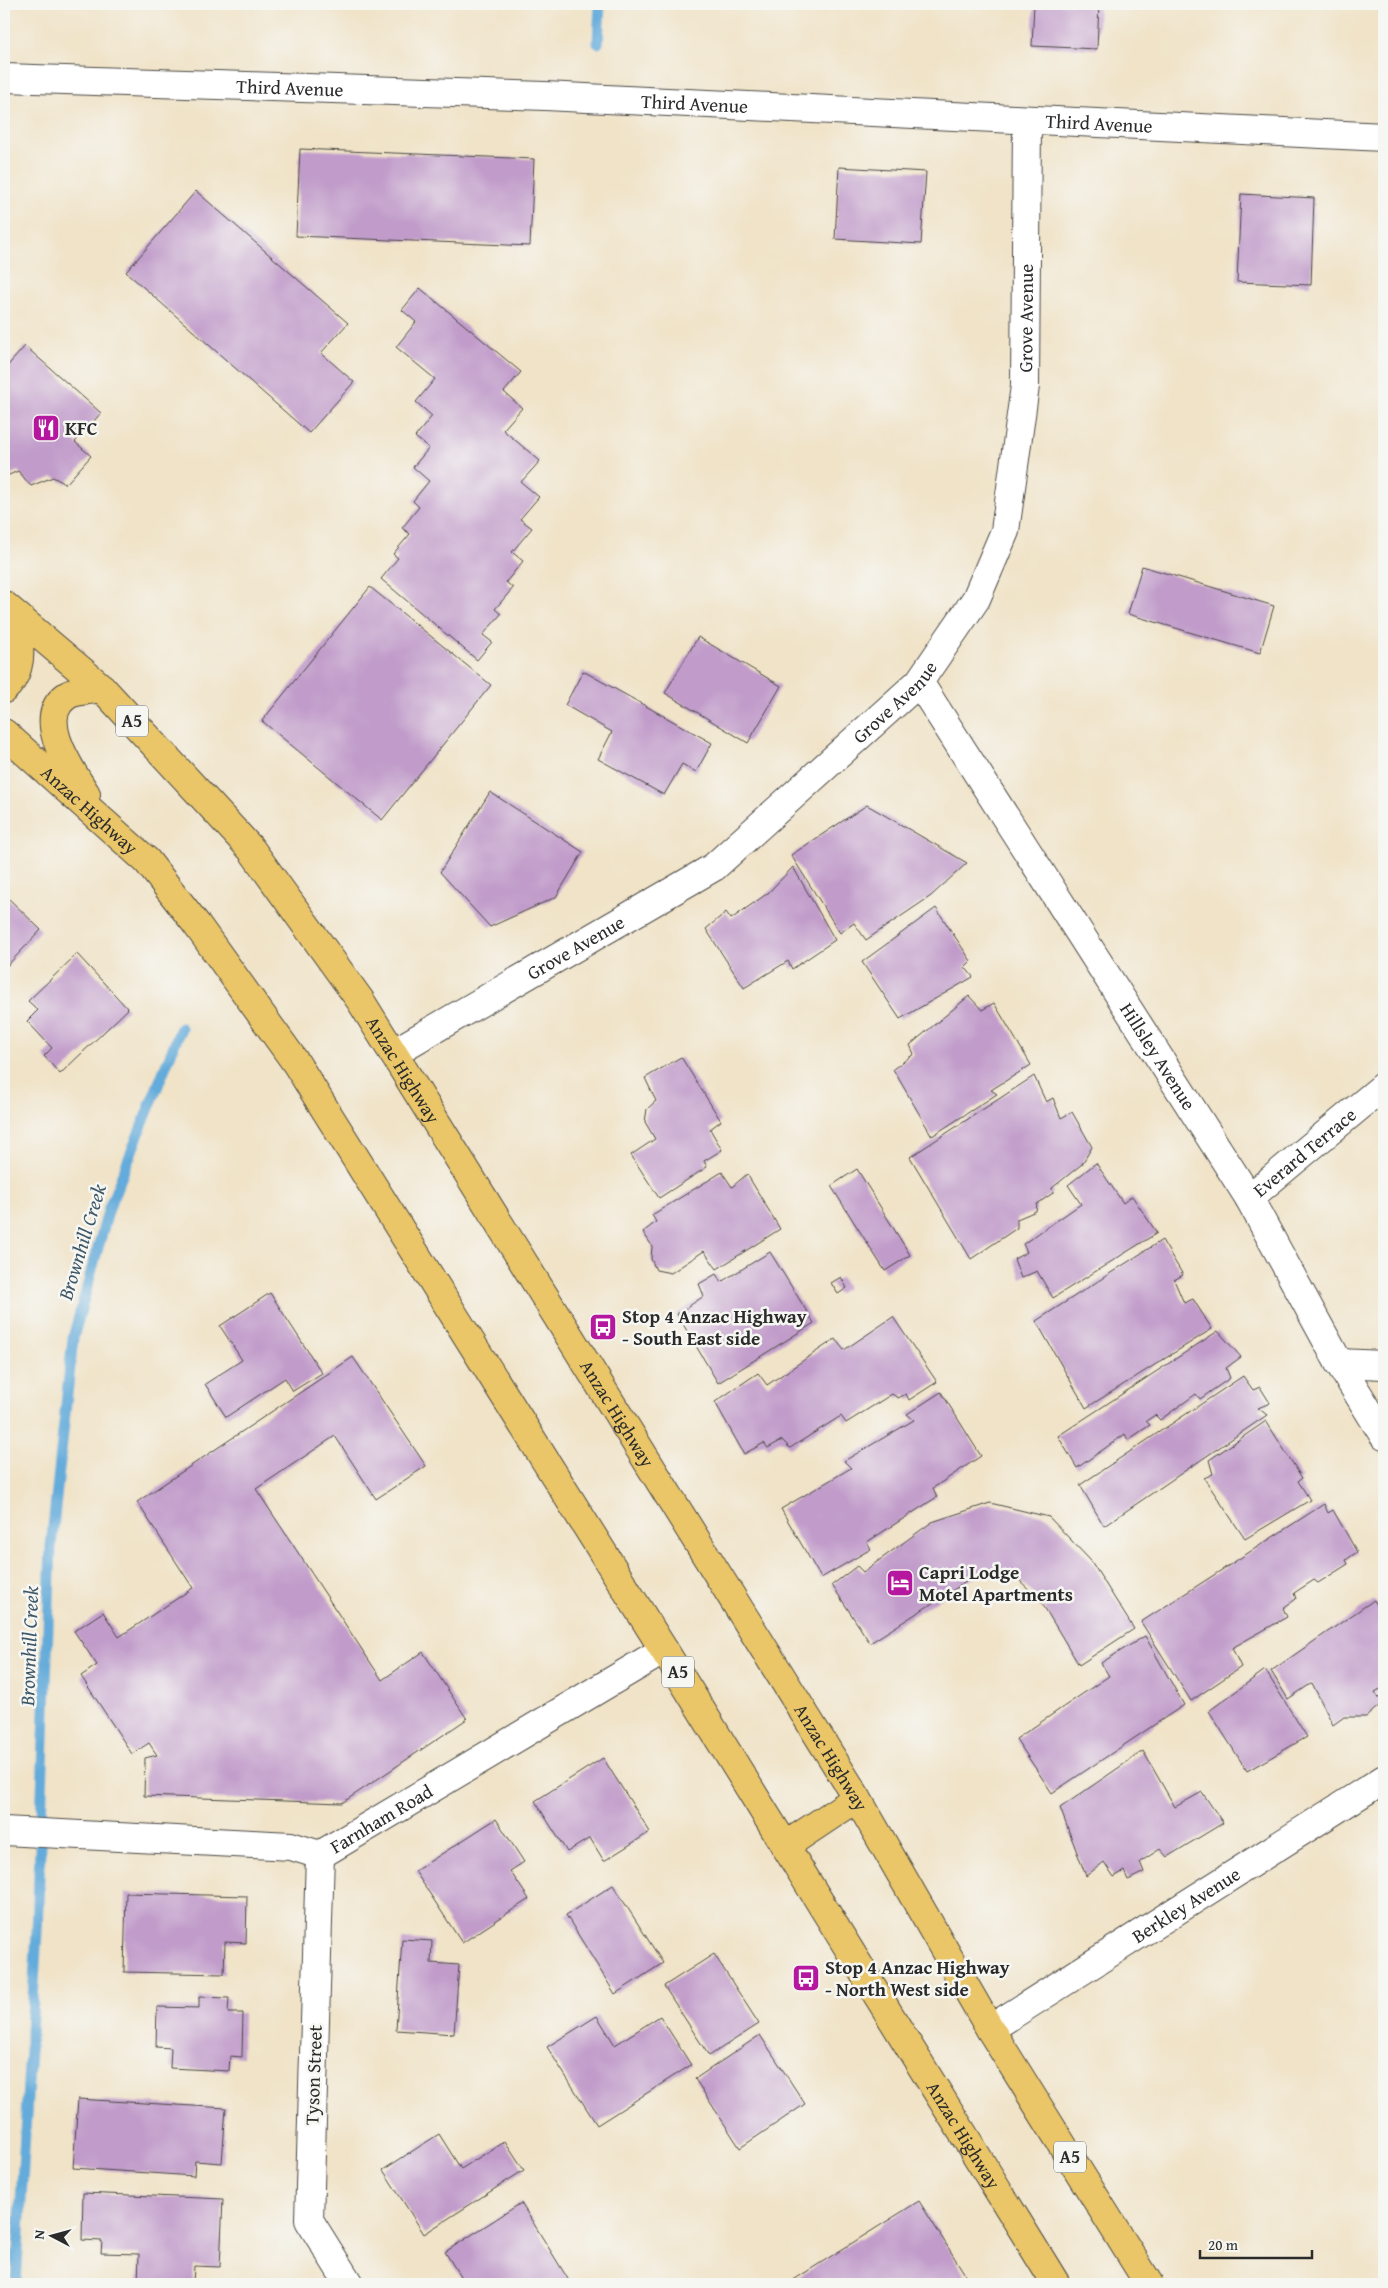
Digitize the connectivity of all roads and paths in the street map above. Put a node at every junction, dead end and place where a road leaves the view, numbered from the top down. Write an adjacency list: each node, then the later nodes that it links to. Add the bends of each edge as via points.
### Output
1 (4, 78): 2 (street, Third Avenue, via 546,96)
2 (1027, 121): 3 (street, Third Avenue); 6 (street, Grove Avenue, via 1025,386 1004,531 976,599)
3 (1384, 138)
4 (4, 605): 7 (highway, Anzac Highway / A5)
5 (4, 617): 8 (highway, via 18,642 15,676)
6 (919, 682): 11 (street, Grove Avenue, via 714,868); 13 (street, Hillsley Avenue)
7 (102, 688): 10 (highway, via 69,694 59,702 54,711 54,729 62,754); 11 (highway, Anzac Highway / A5, via 251,849 360,1000)
8 (4, 689)
9 (4, 733): 10 (highway, Anzac Highway / A5)
10 (104, 823): 17 (highway, Anzac Highway / A5, via 146,861 197,925 296,1063)
11 (393, 1053): 19 (highway, Anzac Highway / A5)
12 (1384, 1086): 13 (street, Everard Terrace)
13 (1249, 1198): 14 (street, Hillsley Avenue)
14 (1338, 1363): 15 (street); 16 (street, Hillsley Avenue)
15 (1384, 1365)
16 (1384, 1436)
17 (664, 1650): 21 (highway, Anzac Highway / A5); 22 (street, Farnham Road)
18 (1384, 1779): 23 (street, Berkley Avenue)
19 (857, 1798): 21 (highway); 23 (highway, Anzac Highway / A5)
20 (4, 1831): 22 (street, Farnham Road, via 291,1846)
21 (785, 1846): 25 (highway, Anzac Highway / A5)
22 (320, 1855): 24 (street, Tyson Street, via 309,2220)
23 (990, 2029): 26 (highway, Anzac Highway / A5)
24 (349, 2284)
25 (1056, 2284)
26 (1149, 2284)

